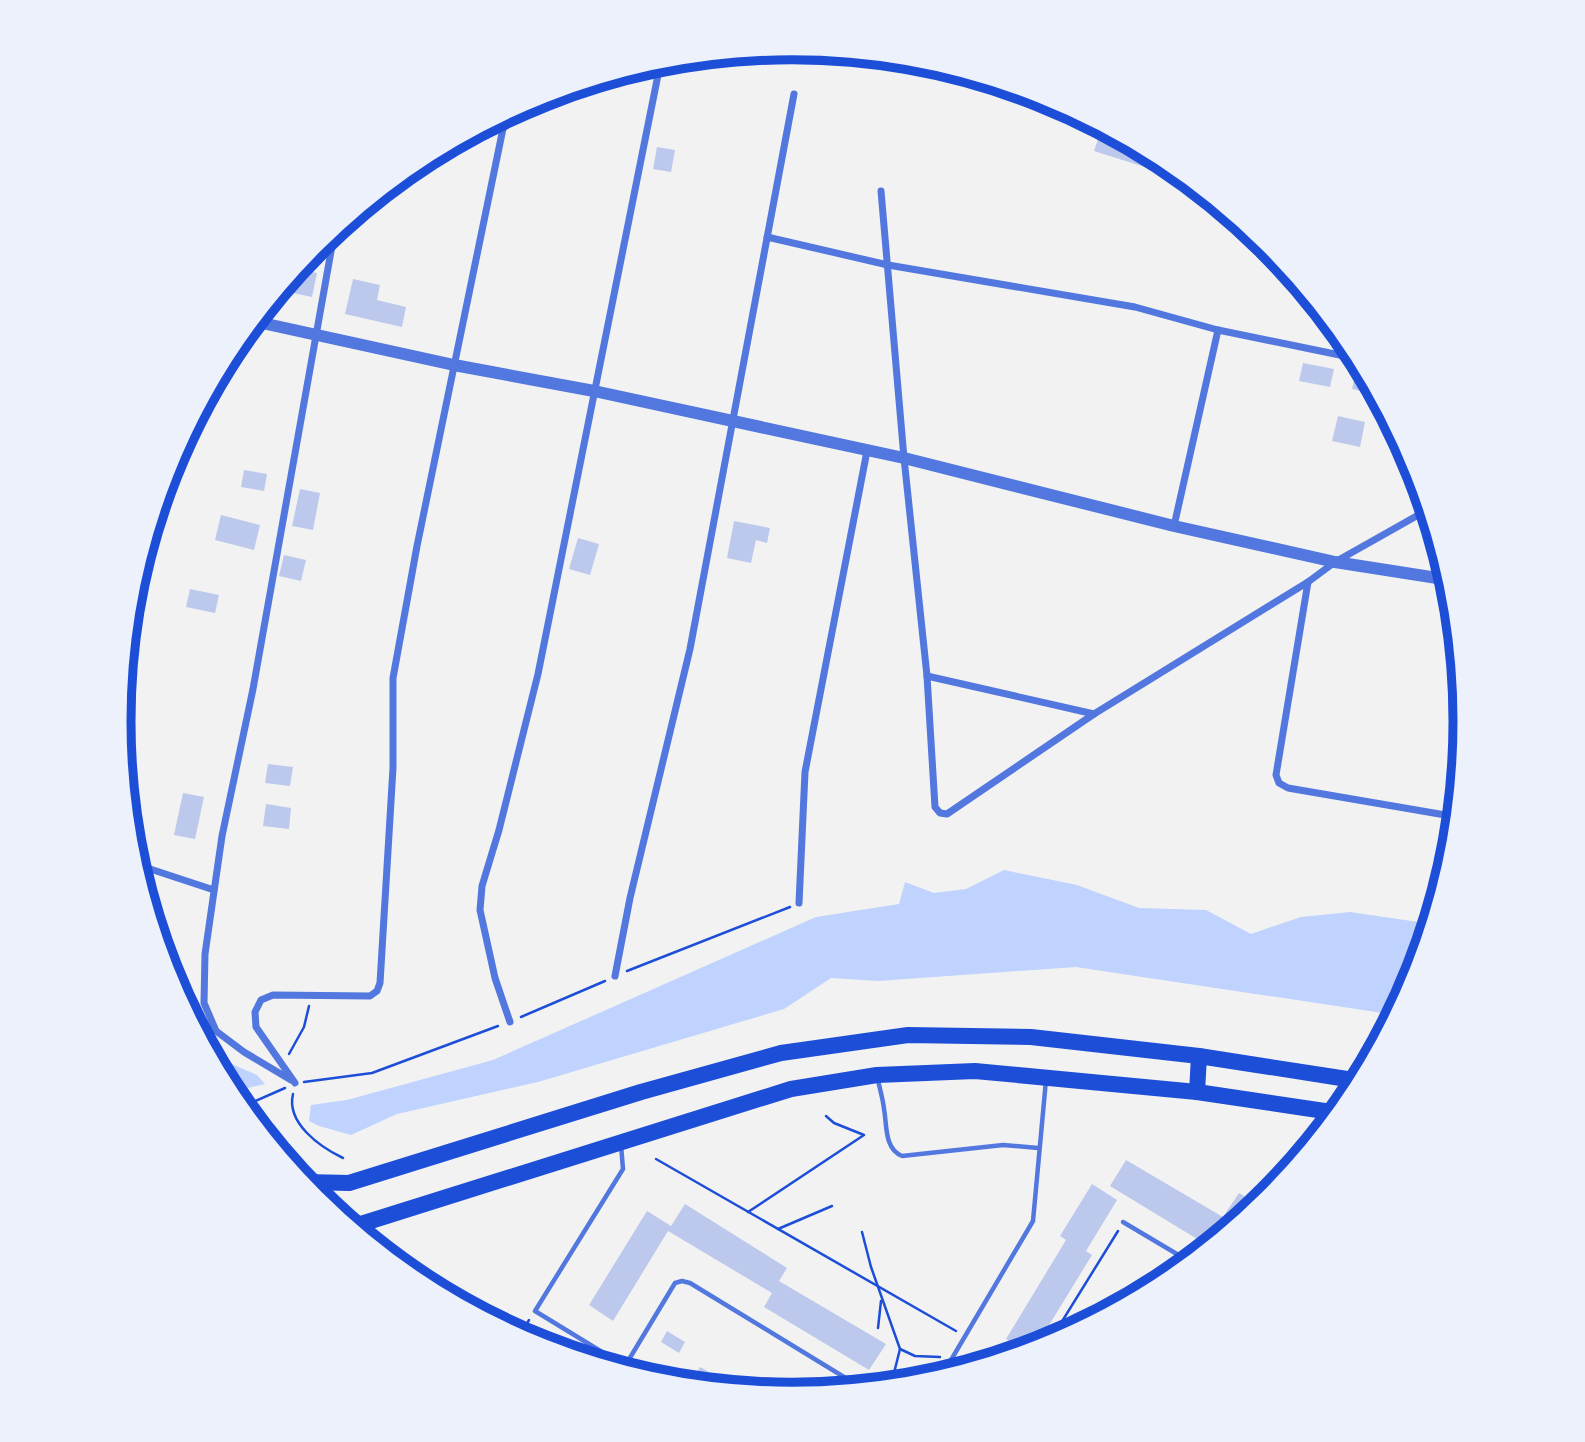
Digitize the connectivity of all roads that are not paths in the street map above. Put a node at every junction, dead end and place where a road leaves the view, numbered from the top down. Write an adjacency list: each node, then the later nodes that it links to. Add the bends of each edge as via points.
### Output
1 (658, 73): 13 (street)
2 (794, 94): 5 (street)
3 (503, 126): 12 (street)
4 (881, 191): 7 (street)
5 (767, 237): 7 (street); 14 (street)
6 (332, 246): 10 (street)
7 (888, 265): 9 (street, via 1135,307); 16 (street)
8 (264, 323): 10 (street)
9 (1217, 330): 11 (street); 18 (street)
10 (317, 334): 12 (street); 26 (street)
11 (1345, 356)
12 (454, 365): 13 (street); 26 (street, via 393,678 394,746 380,983 370,996 273,995 261,1000 255,1012 256,1027 295,1083 216,1031 204,1003)
13 (594, 391): 14 (street); 29 (street, via 538,674 482,886 480,910)
14 (733, 420): 15 (street); 28 (street, via 690,649)
15 (867, 450): 16 (street); 27 (street, via 805,772)
16 (904, 458): 18 (street); 22 (street)
17 (1421, 514): 19 (street)
18 (1174, 526): 19 (street)
19 (1335, 562): 20 (street); 21 (street)
20 (1438, 578)
21 (1308, 582): 23 (street); 24 (street, via 1276,775 1279,783)
22 (927, 676): 23 (street); 23 (street, via 935,807 940,813 947,814)
23 (1094, 714)
24 (1447, 815)
25 (148, 868): 26 (street)
26 (214, 890)
27 (799, 903)
28 (615, 976)
29 (510, 1022)
30 (1199, 1056): 33 (main road); 34 (main road); 38 (main road, via 1031,1037 908,1035 807,1049 641,1092 349,1183)
31 (877, 1075): 32 (main road, via 975,1071); 36 (main road, via 791,1089); 37 (lane, via 887,1137 897,1154 1003,1145)
32 (1046, 1079): 34 (main road); 37 (lane)
33 (1349, 1079)
34 (1197, 1093): 35 (main road)
35 (1326, 1112)
36 (621, 1141): 40 (main road); 42 (lane, via 623,1169 535,1311)
37 (1038, 1148): 44 (lane, via 1033,1221)
38 (322, 1186)
39 (1123, 1222): 41 (lane)
40 (363, 1223)
41 (1180, 1257)
42 (609, 1356)
43 (628, 1362): 45 (lane, via 675,1283 682,1280)
44 (949, 1364)
45 (849, 1380)

